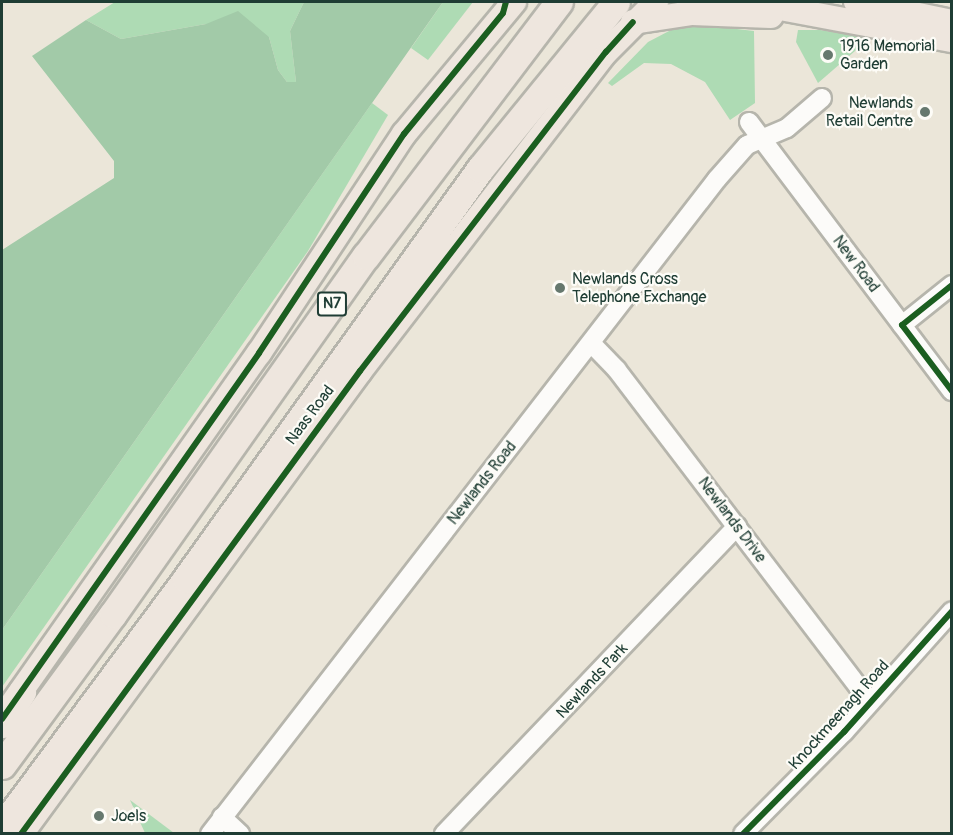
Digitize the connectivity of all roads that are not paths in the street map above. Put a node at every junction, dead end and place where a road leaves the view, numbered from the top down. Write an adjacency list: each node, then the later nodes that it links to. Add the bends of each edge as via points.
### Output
1 (559, 2): 24 (highway, N7, via 366,256)
2 (748, 2): 7 (main road)
3 (856, 2): 9 (main road)
4 (654, 3): 8 (main road, Naas Road)
5 (508, 6): 20 (main road, via 404,135 291,307)
6 (612, 6): 26 (highway, Naas Road / N7, via 480,169 186,579)
7 (818, 16): 8 (main road, via 692,13); 10 (main road)
8 (633, 22): 27 (main road, Naas Road, via 606,51 360,371)
9 (951, 22)
10 (951, 40)
11 (822, 99): 13 (street, Newlands Road, via 787,128)
12 (749, 122): 13 (street, New Road)
13 (760, 139): 15 (street, New Road); 16 (street, Newlands Road, via 747,145 717,179)
14 (951, 285): 15 (street)
15 (902, 325): 17 (street, New Road)
16 (591, 343): 18 (street, Newlands Drive, via 617,370); 25 (street, Newlands Road)
17 (951, 391)
18 (737, 526): 21 (street, Newlands Drive); 30 (street, Newlands Park)
19 (951, 611): 21 (street, Knockmeenagh Road)
20 (22, 692): 22 (main road); 23 (highway)
21 (868, 700): 31 (street, Knockmeenagh Road, via 836,740)
22 (2, 719)
23 (2, 724)
24 (2, 765)
25 (222, 818): 28 (street, Newlands Road); 29 (street)
26 (2, 827)
27 (21, 834)
28 (210, 834)
29 (240, 834)
30 (444, 834)
31 (743, 834)

